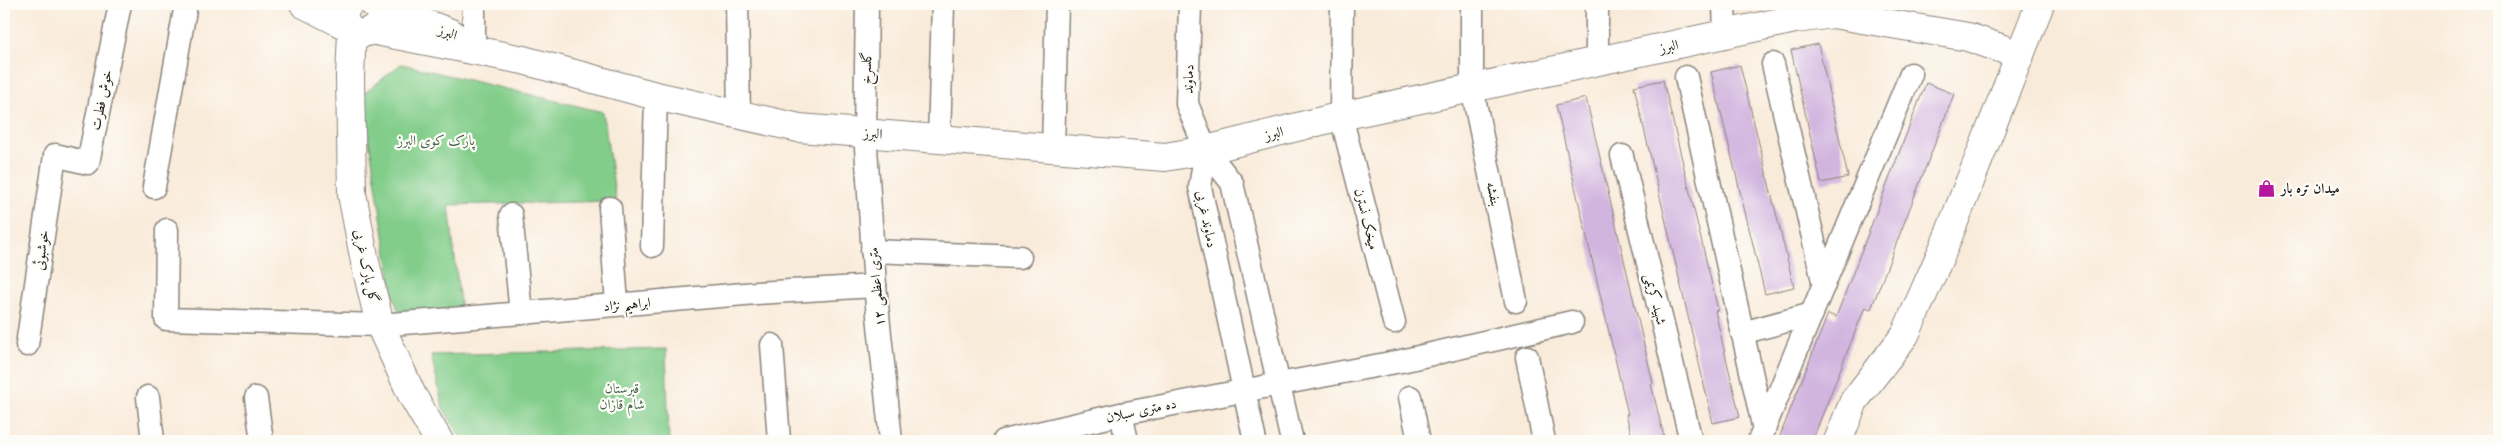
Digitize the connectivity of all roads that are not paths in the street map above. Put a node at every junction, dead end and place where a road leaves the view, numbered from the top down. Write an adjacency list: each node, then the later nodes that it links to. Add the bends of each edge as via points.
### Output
1 (120, 4): 34 (street, خوش فطرت, via 88,163)
2 (186, 4): 36 (street)
3 (304, 4): 17 (main road, البرز)
4 (373, 4): 16 (main road, البرز); 17 (main road, گل پارک غربی, via 378,12 377,22)
5 (474, 4): 19 (street)
6 (737, 4): 28 (street)
7 (867, 4): 30 (street, گلسرخ)
8 (943, 4): 31 (street)
9 (1058, 4): 32 (street)
10 (1190, 4): 33 (street, دماوند, via 1187,104)
11 (1342, 4): 29 (street, میخک نسترن)
12 (1472, 4): 26 (street, بنفشه)
13 (1597, 4): 22 (street)
14 (1724, 4): 18 (street)
15 (2040, 4): 20 (main road)
16 (410, 11): 19 (main road, البرز)
17 (356, 25): 21 (main road, البرز); 51 (main road, گل پارک غربی, via 350,77 352,194)
18 (1725, 34): 20 (main road, البرز, via 1833,14 1968,37); 22 (main road, البرز)
19 (474, 42): 21 (main road, البرز)
20 (2020, 55): 75 (main road, via 1944,247 1905,335 1854,401)
21 (522, 60): 27 (main road, البرز)
22 (1597, 62): 26 (main road, البرز)
23 (1773, 64): 43 (street)
24 (1911, 74): 43 (street)
25 (1686, 77): 52 (street)
26 (1472, 88): 29 (main road, البرز); 45 (street, بنفشه)
27 (656, 96): 28 (main road, البرز); 40 (street)
28 (739, 115): 30 (main road, البرز, via 799,128)
29 (1341, 116): 33 (main road, البرز); 49 (street, میخک نسترن)
30 (865, 132): 31 (main road, البرز); 41 (street, ۱۲ متری اعظمی)
31 (939, 139): 32 (main road, البرز)
32 (1053, 149): 33 (main road, البرز, via 1166,156)
33 (1206, 150): 56 (street, via 1232,183); 57 (street, دماوند غربی, via 1200,187)
34 (55, 155): 53 (street, خوشبوئی)
35 (1622, 156): 74 (street, شهید کریمی)
36 (154, 187)
37 (610, 208): 46 (street)
38 (511, 215): 47 (street)
39 (167, 230): 51 (street, ابراهیم نژاد, via 166,319)
40 (652, 246)
41 (872, 251): 42 (street); 44 (street, ۱۲ متری اعظمی)
42 (1020, 257)
43 (1824, 285): 48 (street)
44 (875, 286): 46 (street, ابراهیم نژاد); 67 (street, ۱۲ متری اعظمی)
45 (1516, 301)
46 (617, 304): 47 (street, ابراهیم نژاد)
47 (521, 313): 51 (street, ابراهیم نژاد)
48 (1812, 314): 52 (street); 62 (street)
49 (1394, 322)
50 (1572, 322): 56 (street, ده متری سبلان, via 1401,361)
51 (380, 325): 65 (main road, گل پارک غربی, via 412,395)
52 (1742, 333): 62 (street)
53 (27, 345)
54 (772, 345): 66 (street)
55 (1527, 357): 73 (street)
56 (1280, 384): 57 (street, ده متری سبلان); 71 (street)
57 (1244, 389): 61 (street, ده متری سبلان); 70 (street, دماوند غربی)
58 (148, 397): 63 (street)
59 (256, 398): 64 (street)
60 (1410, 398): 72 (street)
61 (1121, 414): 68 (street, ده متری سبلان); 69 (street)
62 (1761, 436)
63 (153, 441)
64 (262, 441)
65 (439, 441)
66 (779, 441)
67 (891, 441)
68 (1004, 441)
69 (1127, 441)
70 (1255, 441)
71 (1292, 441)
72 (1419, 441)
73 (1544, 441)
74 (1691, 441)
75 (1838, 441)

